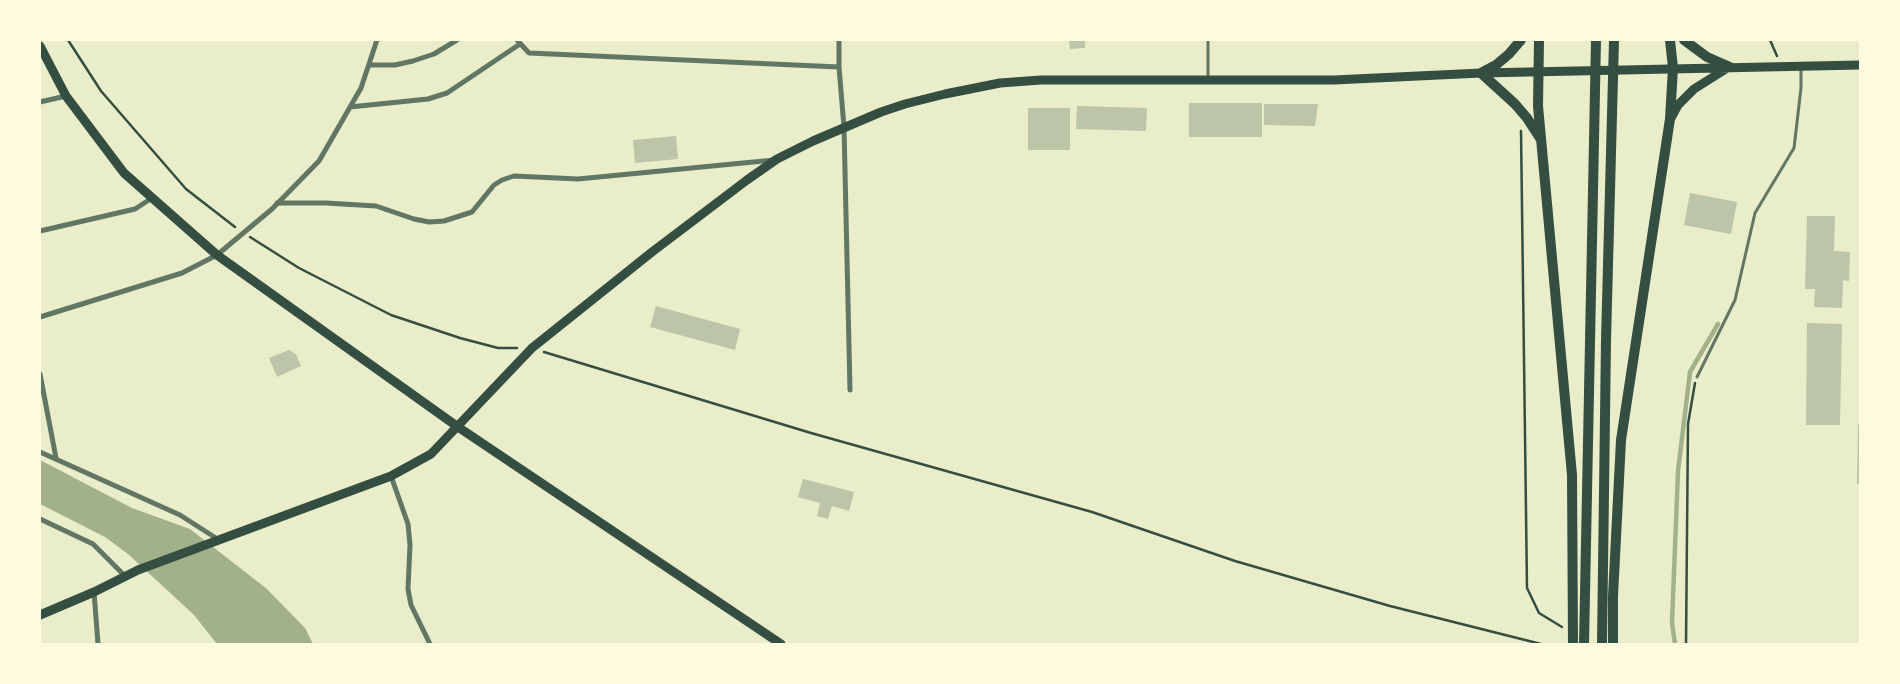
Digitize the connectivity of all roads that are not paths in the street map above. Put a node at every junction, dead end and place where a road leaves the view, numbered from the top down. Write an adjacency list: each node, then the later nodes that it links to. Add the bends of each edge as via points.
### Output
1 (377, 40): 13 (street)
2 (457, 40): 13 (street, via 434,54 413,61)
3 (839, 40): 16 (street)
4 (1208, 40): 21 (lane)
5 (1521, 40): 19 (highway, via 1496,65)
6 (1539, 40): 20 (highway)
7 (1596, 40): 44 (highway)
8 (1614, 40): 52 (highway)
9 (1670, 40): 18 (highway)
10 (1684, 40): 17 (highway, via 1707,57)
11 (519, 42): 16 (street, via 529,54); 24 (street, via 447,93 428,100)
12 (40, 46): 22 (main road)
13 (369, 65): 24 (street)
14 (1801, 66): 15 (main road); 17 (main road); 35 (lane, via 1794,148 1755,213 1735,300)
15 (1860, 66)
16 (839, 67): 26 (street)
17 (1730, 67): 18 (main road); 25 (main road, via 1694,89)
18 (1673, 68): 20 (main road); 25 (highway)
19 (1481, 73): 20 (main road); 21 (main road, via 1334,80); 27 (highway, via 1516,104)
20 (1538, 73): 27 (highway)
21 (1208, 80): 26 (main road, via 1000,83 905,104)
22 (66, 96): 23 (street); 29 (main road, via 124,173)
23 (40, 102)
24 (350, 107): 30 (street, via 319,161)
25 (1670, 118): 53 (highway, via 1622,440)
26 (844, 127): 28 (main road); 36 (street)
27 (1541, 142): 44 (highway, via 1572,475)
28 (777, 159): 30 (street, via 586,178 514,176 494,186 472,212 444,221 414,219 376,206); 37 (main road, via 652,252 532,348)
29 (152, 198): 31 (street, via 135,209); 32 (main road)
30 (277, 203): 32 (street)
31 (40, 231)
32 (217, 255): 33 (street, via 182,273); 37 (main road)
33 (40, 317)
34 (40, 374): 39 (street)
35 (1697, 377)
36 (850, 390)
37 (458, 427): 40 (main road, via 431,454); 49 (main road)
38 (40, 452): 39 (street)
39 (56, 458): 42 (street, via 180,516)
40 (391, 476): 42 (main road); 48 (street, via 408,524 411,605)
41 (40, 519): 43 (street, via 93,544)
42 (220, 540): 43 (main road)
43 (125, 576): 45 (main road)
44 (1579, 587): 50 (highway); 51 (highway)
45 (94, 592): 46 (main road); 47 (street)
46 (40, 615)
47 (98, 644)
48 (430, 644)
49 (781, 644)
50 (1573, 644)
51 (1584, 644)
52 (1602, 644)
53 (1613, 644)

